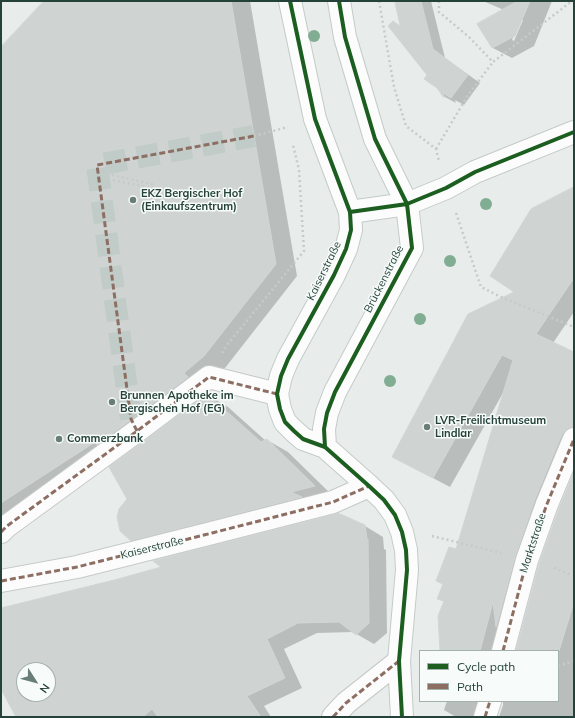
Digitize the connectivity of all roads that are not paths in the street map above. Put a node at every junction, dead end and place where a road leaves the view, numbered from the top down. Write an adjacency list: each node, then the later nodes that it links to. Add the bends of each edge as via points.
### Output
1 (290, 1): 5 (street, via 315,119)
2 (339, 1): 4 (street, Brückenstraße, via 345,37 375,139)
3 (574, 132): 4 (street, via 475,172 446,188)
4 (407, 204): 5 (street); 8 (street, Brückenstraße, via 412,248 335,392 324,429)
5 (350, 212): 6 (street, Kaiserstraße, via 351,230 346,249 288,359)
6 (276, 394): 8 (street, via 286,422 294,431 303,439); 10 (street, via 209,377 134,425)
7 (574, 439): 12 (street, Marktstraße, via 527,560)
8 (326, 447): 9 (street)
9 (369, 486): 11 (street, Kaiserstraße, via 333,502 77,567); 13 (street, via 395,515 406,550 407,570)
10 (1, 532)
11 (1, 581)
12 (503, 650)
13 (399, 661): 15 (street, via 346,703); 16 (street)
14 (490, 702): 17 (street)
15 (333, 717)
16 (402, 717)
17 (485, 717)

